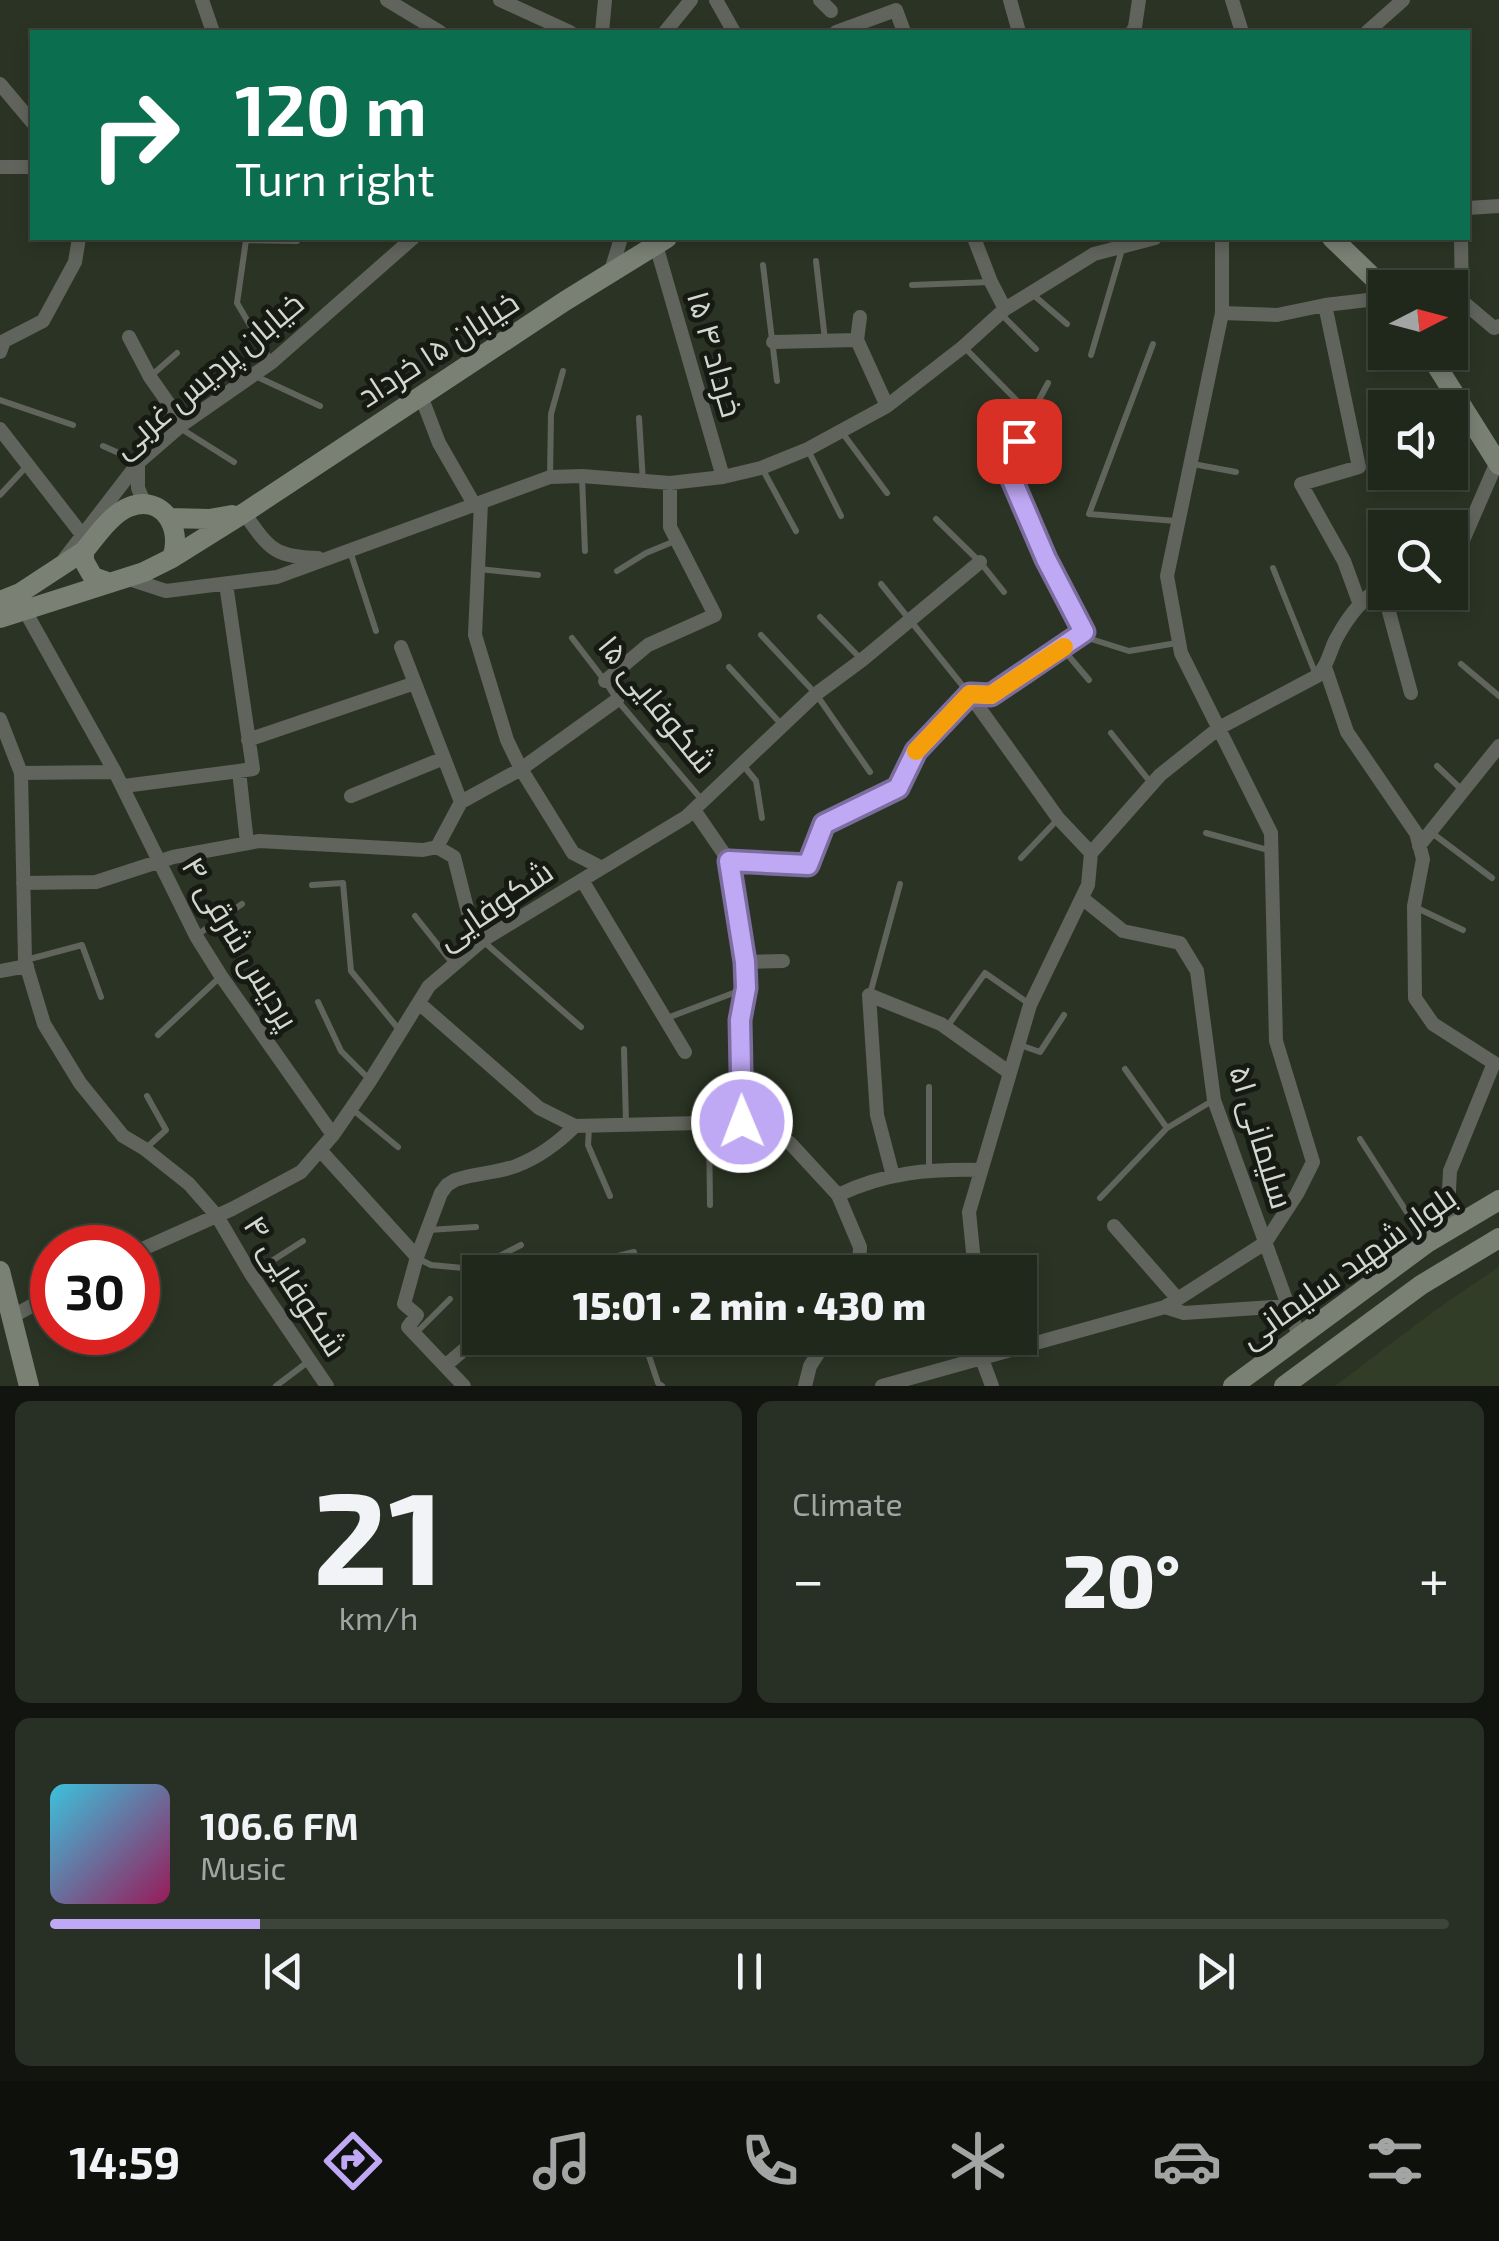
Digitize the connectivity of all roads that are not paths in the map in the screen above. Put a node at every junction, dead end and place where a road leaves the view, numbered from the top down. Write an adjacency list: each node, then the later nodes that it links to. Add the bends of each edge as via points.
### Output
1 (202, 0): 11 (street)
2 (387, 0): 12 (street)
3 (500, 0): 13 (street)
4 (605, 0): 14 (street)
5 (691, 0): 15 (street)
6 (716, 0): 16 (street)
7 (1010, 0): 19 (street)
8 (1139, 0): 20 (street)
9 (1232, 0): 21 (street)
10 (1403, 0): 22 (street)
11 (212, 30)
12 (437, 30)
13 (566, 30)
14 (602, 30)
15 (667, 30)
16 (733, 30)
17 (841, 30): 18 (street, via 896,10)
18 (903, 30)
19 (1019, 30)
20 (1132, 30)
21 (1241, 30)
22 (1369, 30)
23 (0, 84): 24 (street)
24 (6, 101): 25 (street)
25 (30, 120)
26 (0, 166): 27 (street)
27 (30, 167)
28 (1499, 206): 29 (street)
29 (1470, 208)
30 (79, 240): 61 (street, via 75,262 43,321)
31 (297, 240): 67 (lane, via 246,240 237,303)
32 (620, 240): 46 (street)
33 (975, 240): 47 (street)
34 (1091, 240): 42 (lane)
35 (1147, 240): 41 (street)
36 (1222, 240): 53 (street)
37 (1334, 240): 45 (street)
38 (1461, 240): 56 (street, via 1462,301)
39 (661, 241): 46 (street, خیابان ۱۵ خرداد); 95 (street, ۱۵ خرداد ۴)
40 (395, 243): 67 (street, خیابان پردیس غربی)
41 (1123, 246): 42 (street); 66 (lane)
42 (1094, 254): 49 (street)
43 (816, 262): 59 (lane)
44 (763, 265): 60 (lane)
45 (1368, 273)
46 (610, 274): 74 (street, خیابان ۱۵ خرداد)
47 (991, 282): 48 (lane); 52 (street)
48 (912, 286)
49 (1030, 292): 52 (street); 55 (lane)
50 (1368, 300): 51 (street)
51 (1324, 305): 53 (street, via 1277,315); 126 (street, via 1359,467 1301,484)
52 (1003, 312): 63 (street); 64 (lane)
53 (1222, 313): 89 (street)
54 (860, 317): 58 (street)
55 (1067, 324)
56 (1499, 326)
57 (129, 337): 71 (street)
58 (857, 340): 59 (street); 77 (street)
59 (825, 341): 60 (street)
60 (773, 342): 72 (lane)
61 (1, 343)
62 (1154, 344): 106 (lane, via 1089,514)
63 (963, 347): 77 (street); 78 (lane)
64 (1036, 349)
65 (178, 353): 71 (lane)
66 (1091, 355)
67 (272, 362): 70 (street, خیابان پردیس غربی)
68 (1439, 370): 88 (street)
69 (564, 372): 93 (lane, via 551,414)
70 (252, 375): 76 (lane); 81 (street, خیابان پردیس غربی)
71 (150, 377): 81 (street)
72 (777, 381)
73 (1048, 383): 78 (lane)
74 (421, 396): 100 (street, via 439,443); 102 (street, خیابان ۱۵ خرداد)
75 (0, 400): 80 (lane)
76 (320, 406)
77 (887, 406): 83 (street)
78 (1031, 414): 133 (lane, via 1007,468)
79 (639, 418): 96 (lane)
80 (73, 425)
81 (181, 426): 86 (street, خیابان پردیس غربی); 87 (lane)
82 (0, 429): 90 (street)
83 (841, 431): 85 (street); 98 (lane)
84 (102, 446): 86 (lane)
85 (808, 449): 91 (street); 103 (lane)
86 (138, 462): 101 (street); 110 (street, خیابان پردیس غربی)
87 (234, 462)
88 (1498, 463): 107 (street)
89 (1191, 464): 92 (lane); 106 (street)
90 (28, 465): 99 (lane); 110 (street)
91 (761, 468): 95 (street); 108 (lane)
92 (1236, 472)
93 (550, 476): 94 (street); 100 (street)
94 (582, 476): 96 (street); 112 (lane)
95 (723, 477): 97 (street)
96 (644, 482): 97 (street)
97 (670, 483): 109 (street, via 670,527)
98 (887, 493)
99 (0, 496)
100 (477, 503): 111 (street); 117 (street)
101 (145, 504): 104 (street); 110 (street, via 118,513)
102 (244, 513): 104 (street); 113 (street, خیابان ۱۵ خرداد); 114 (street, via 267,546)
103 (841, 516)
104 (170, 518): 113 (street, via 177,545)
105 (936, 519): 115 (lane)
106 (1178, 521): 136 (street, via 1166,576)
107 (1468, 529)
108 (796, 531)
109 (677, 540): 118 (lane); 144 (street, via 715,615 648,645)
110 (83, 544): 120 (street, via 87,570 101,581); 125 (street, via 55,570)
111 (350, 551): 114 (street); 132 (lane)
112 (585, 551)
113 (172, 558): 120 (street)
114 (324, 558): 121 (street, via 277,577)
115 (980, 562): 123 (lane); 131 (street, شکوفایی)
116 (1273, 568): 142 (lane)
117 (478, 569): 119 (lane); 160 (street, via 474,636)
118 (616, 571)
119 (538, 574)
120 (118, 580): 121 (street, via 166,591); 127 (street)
121 (226, 584): 155 (street)
122 (881, 584): 131 (lane)
123 (1004, 592)
124 (1368, 596): 126 (street)
125 (0, 601)
126 (1360, 602): 142 (street)
127 (24, 609): 130 (street); 162 (street, پردیس شرقی ۴)
128 (1390, 610): 146 (street)
129 (820, 617): 139 (lane)
130 (0, 618)
131 (912, 620): 139 (street, شکوفایی); 148 (lane)
132 (376, 631)
133 (1084, 632): 136 (lane, via 1129,651); 138 (lane)
134 (761, 634): 147 (lane)
135 (572, 638): 144 (lane, شکوفایی ۱۵)
136 (1178, 643): 153 (street)
137 (402, 647): 145 (street)
138 (1062, 648): 143 (lane); 148 (lane, via 991,695)
139 (862, 660): 147 (street, شکوفایی)
140 (1461, 664): 149 (lane)
141 (730, 666): 152 (lane)
142 (1321, 672): 153 (street); 176 (street, via 1346,732)
143 (1089, 680)
144 (605, 681): 150 (lane, شکوفایی ۱۵)
145 (415, 682): 155 (street); 157 (street)
146 (1411, 693)
147 (816, 694): 152 (street, شکوفایی); 163 (lane)
148 (970, 694): 172 (street); 181 (lane, via 916,751 898,788 824,824 808,865)
149 (1499, 696)
150 (617, 700): 160 (street); 170 (lane, شکوفایی ۱۵)
151 (0, 719): 164 (street)
152 (782, 726): 158 (street, شکوفایی)
153 (1219, 728): 165 (street); 178 (street, via 1271,833)
154 (1111, 733): 165 (lane)
155 (248, 740): 161 (street, via 252,770)
156 (1498, 751): 167 (street)
157 (444, 758): 168 (street); 169 (street)
158 (743, 764): 170 (street, شکوفایی); 171 (lane, via 756,780)
159 (1437, 766): 167 (lane)
160 (522, 768): 169 (street); 183 (street, via 573,853)
161 (238, 771): 166 (street); 175 (street)
162 (115, 772): 164 (street); 166 (street, پردیس شرقی ۴)
163 (870, 772)
164 (21, 773): 186 (street, شکوفایی ۴)
165 (1152, 784): 179 (street)
166 (124, 786): 182 (street, پردیس شرقی ۴)
167 (1463, 791): 173 (street)
168 (351, 796)
169 (461, 802): 177 (street)
170 (698, 805): 181 (street); 183 (street, شکوفایی)
171 (762, 818)
172 (1058, 818): 179 (street); 180 (lane)
173 (1430, 832): 176 (street); 184 (lane)
174 (1206, 833): 178 (lane)
175 (246, 843): 177 (street); 182 (street)
176 (1420, 846): 191 (street)
177 (437, 847): 195 (street, via 454,857)
178 (1272, 852): 250 (street, via 1276,1041 1313,1162)
179 (1091, 853): 189 (street)
180 (1022, 858)
181 (729, 861): 197 (street)
182 (158, 862): 186 (street, via 96,882); 194 (street, پردیس شرقی ۴)
183 (602, 868): 185 (street, شکوفایی)
184 (1492, 878)
185 (582, 880): 195 (street, شکوفایی); 209 (street)
186 (23, 883): 198 (street, شکوفایی ۴)
187 (900, 884): 203 (lane)
188 (312, 885): 212 (lane, via 342,883 351,971)
189 (1082, 898): 207 (street); 222 (street, سلیمانی ۵۱, via 1123,931 1180,942 1197,971)
190 (242, 904): 194 (lane)
191 (1414, 906): 193 (lane); 246 (street, via 1415,998 1433,1024 1494,1063 1450,1171)
192 (415, 916): 199 (lane)
193 (1463, 930)
194 (196, 936): 201 (street, پردیس شرقی ۴)
195 (479, 942): 199 (street, شکوفایی); 210 (lane)
196 (783, 961): 197 (street)
197 (745, 962): 202 (street)
198 (26, 963): 200 (street); 204 (lane, via 82,945); 232 (street, شکوفایی ۴, via 44,1024 80,1083 122,1136)
199 (454, 964): 206 (street, شکوفایی)
200 (0, 972)
201 (221, 976): 213 (lane); 229 (street, پردیس شرقی ۴)
202 (746, 988): 209 (lane); 224 (street, via 740,1020)
203 (869, 995): 211 (street); 236 (street, via 877,1115)
204 (101, 998)
205 (318, 1002): 219 (lane, via 340,1050)
206 (420, 1004): 212 (street, شکوفایی); 227 (street, via 540,1108)
207 (1030, 1006): 211 (lane, via 986,973); 214 (street)
208 (1064, 1015): 214 (lane, via 1040,1052)
209 (666, 1019): 216 (street)
210 (581, 1027)
211 (946, 1028): 218 (street)
212 (401, 1032): 219 (street, شکوفایی)
213 (158, 1035)
214 (1019, 1044): 218 (street)
215 (624, 1049): 225 (lane)
216 (686, 1052)
217 (1125, 1069): 228 (lane)
218 (1010, 1073): 235 (street)
219 (370, 1081): 223 (street, شکوفایی)
220 (929, 1087): 234 (lane)
221 (147, 1096): 232 (lane, via 166,1130)
222 (1214, 1100): 228 (lane); 250 (street, سلیمانی ۵۱)
223 (351, 1108): 229 (street, شکوفایی); 231 (lane)
224 (742, 1122): 226 (street); 237 (street, via 790,1143)
225 (626, 1124): 226 (street); 227 (street)
226 (709, 1124): 241 (lane)
227 (582, 1126): 238 (lane); 245 (street, via 515,1166 447,1185)
228 (1167, 1128): 239 (lane)
229 (333, 1135): 233 (street, شکوفایی)
230 (1360, 1139): 251 (lane)
231 (398, 1147)
232 (145, 1149): 242 (street, شکوفایی ۴)
233 (320, 1150): 242 (street, شکوفایی, via 301,1172); 255 (street)
234 (928, 1169): 235 (street); 236 (street)
235 (981, 1170): 254 (street, via 969,1212)
236 (893, 1176): 237 (street)
237 (838, 1195): 253 (street)
238 (610, 1196)
239 (1100, 1198)
240 (1499, 1200): 246 (street, بلوار شهید سلیمانی)
241 (710, 1205)
242 (217, 1216): 248 (street, شکوفایی); 257 (street, شکوفایی ۴)
243 (1114, 1226): 259 (street)
244 (476, 1227): 245 (lane)
245 (426, 1230): 255 (street)
246 (1447, 1230): 251 (street, بلوار شهید سلیمانی)
247 (1499, 1238): 281 (street, بلوار شهید سلیمانی, via 1421,1285)
248 (160, 1241)
249 (303, 1242): 257 (lane)
250 (1265, 1243): 259 (street); 260 (street, سلیمانی ۵۱)
251 (1427, 1243): 264 (street, بلوار شهید سلیمانی)
252 (520, 1245): 255 (lane, via 474,1269)
253 (860, 1255)
254 (973, 1255)
255 (417, 1257): 263 (street, via 404,1304 417,1315 408,1326)
256 (0, 1272): 262 (street)
257 (251, 1274): 270 (street, شکوفایی ۴)
258 (450, 1300): 263 (lane)
259 (1171, 1303): 260 (street, via 1184,1313); 269 (street)
260 (1287, 1306): 264 (street, سلیمانی ۵۱)
261 (30, 1307): 262 (street)
262 (12, 1317): 272 (street)
263 (415, 1334): 271 (street)
264 (1299, 1336): 280 (street, بلوار شهید سلیمانی)
265 (462, 1352): 271 (street)
266 (648, 1355): 276 (lane)
267 (815, 1355): 277 (street)
268 (982, 1355): 269 (street)
269 (982, 1359): 278 (street); 279 (street)
270 (309, 1361): 273 (lane); 274 (street, شکوفایی ۴)
271 (446, 1365): 275 (street)
272 (29, 1386)
273 (276, 1386)
274 (328, 1386)
275 (464, 1386)
276 (662, 1386)
277 (806, 1386)
278 (882, 1386)
279 (992, 1386)
280 (1233, 1386)
281 (1284, 1386)

